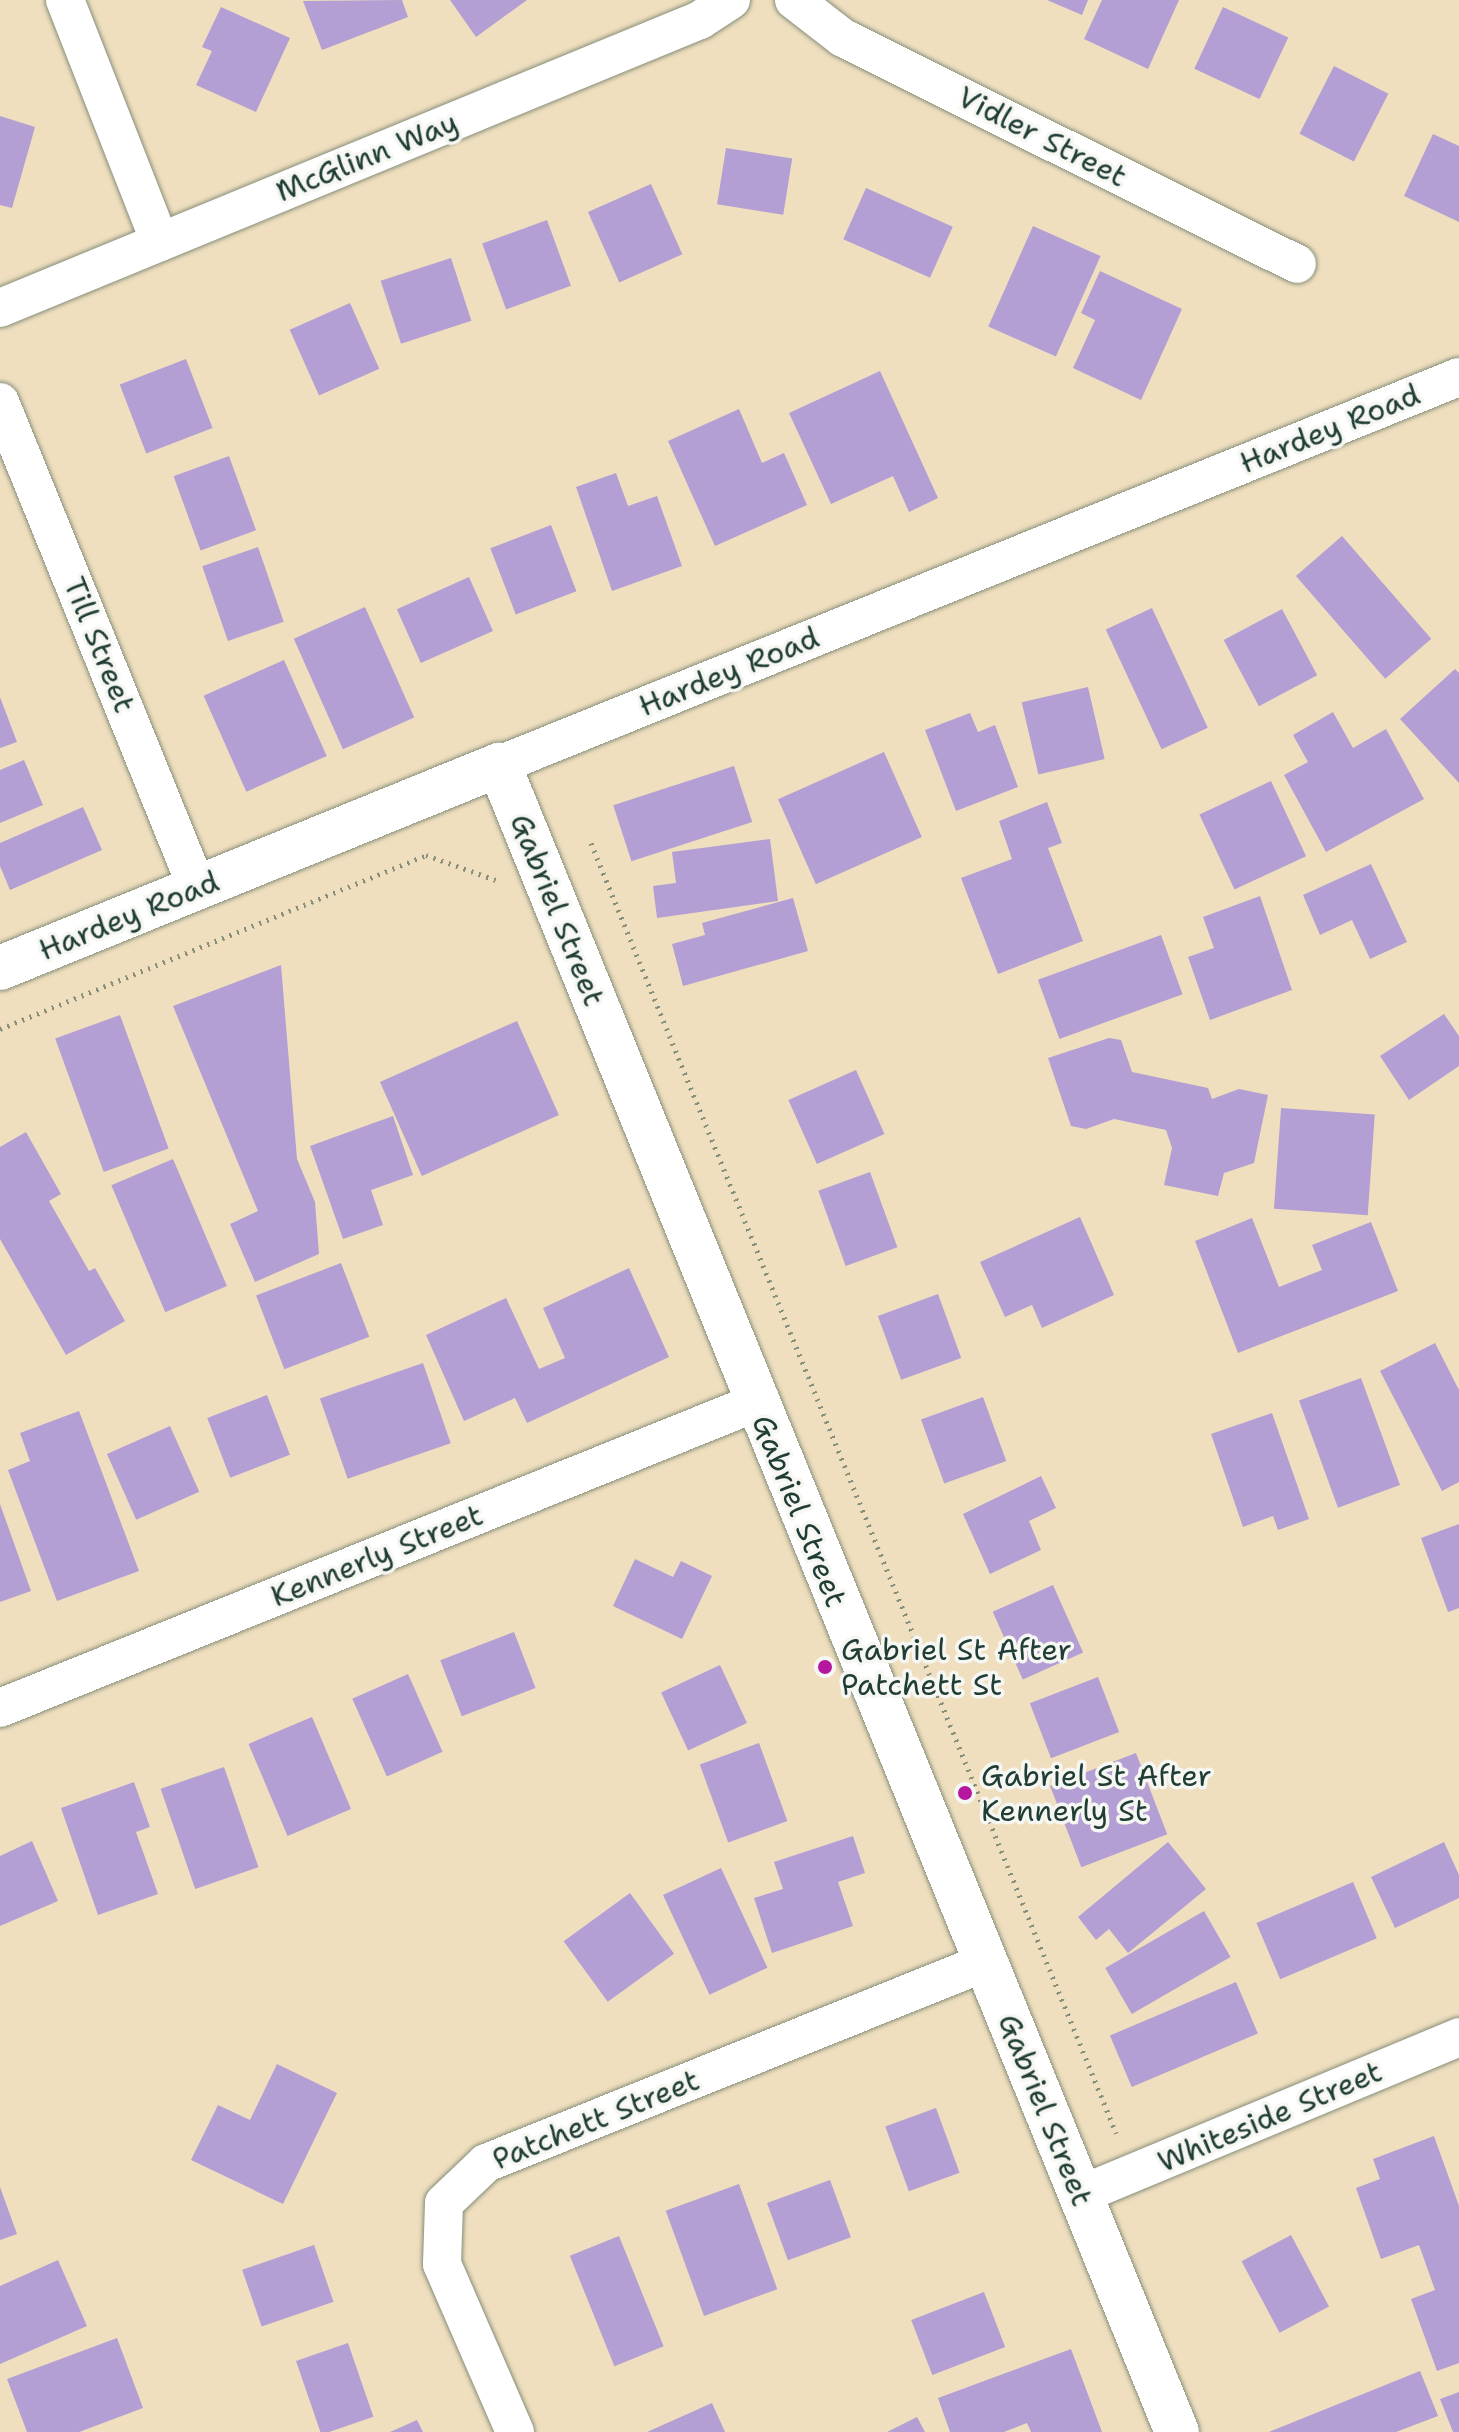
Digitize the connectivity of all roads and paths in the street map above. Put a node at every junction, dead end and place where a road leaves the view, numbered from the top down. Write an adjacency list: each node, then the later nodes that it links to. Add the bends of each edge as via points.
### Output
1 (65, 0): 4 (street)
2 (731, 0): 4 (street, McGlinn Way, via 700,20)
3 (794, 0): 5 (street, Vidler Street, via 843,38)
4 (160, 242): 6 (street, McGlinn Way)
5 (1297, 264)
6 (0, 308)
7 (1459, 377): 9 (street, Hardey Road)
8 (0, 402): 12 (street, Till Street)
9 (499, 765): 12 (street, Hardey Road); 15 (street, Gabriel Street)
10 (591, 843): 19 (path)
11 (496, 880): 14 (path, via 426,855)
12 (197, 888): 13 (street, Hardey Road)
13 (0, 968)
14 (0, 1029)
15 (755, 1403): 16 (street, Kennerly Street); 17 (street, Gabriel Street)
16 (0, 1708)
17 (986, 1962): 20 (street, Gabriel Street); 21 (street, Patchett Street, via 486,2163 444,2203 442,2264)
18 (1459, 2037): 20 (street, Whiteside Street)
19 (1116, 2133)
20 (1080, 2195): 22 (street, Gabriel Street)
21 (515, 2432)
22 (1177, 2432)

